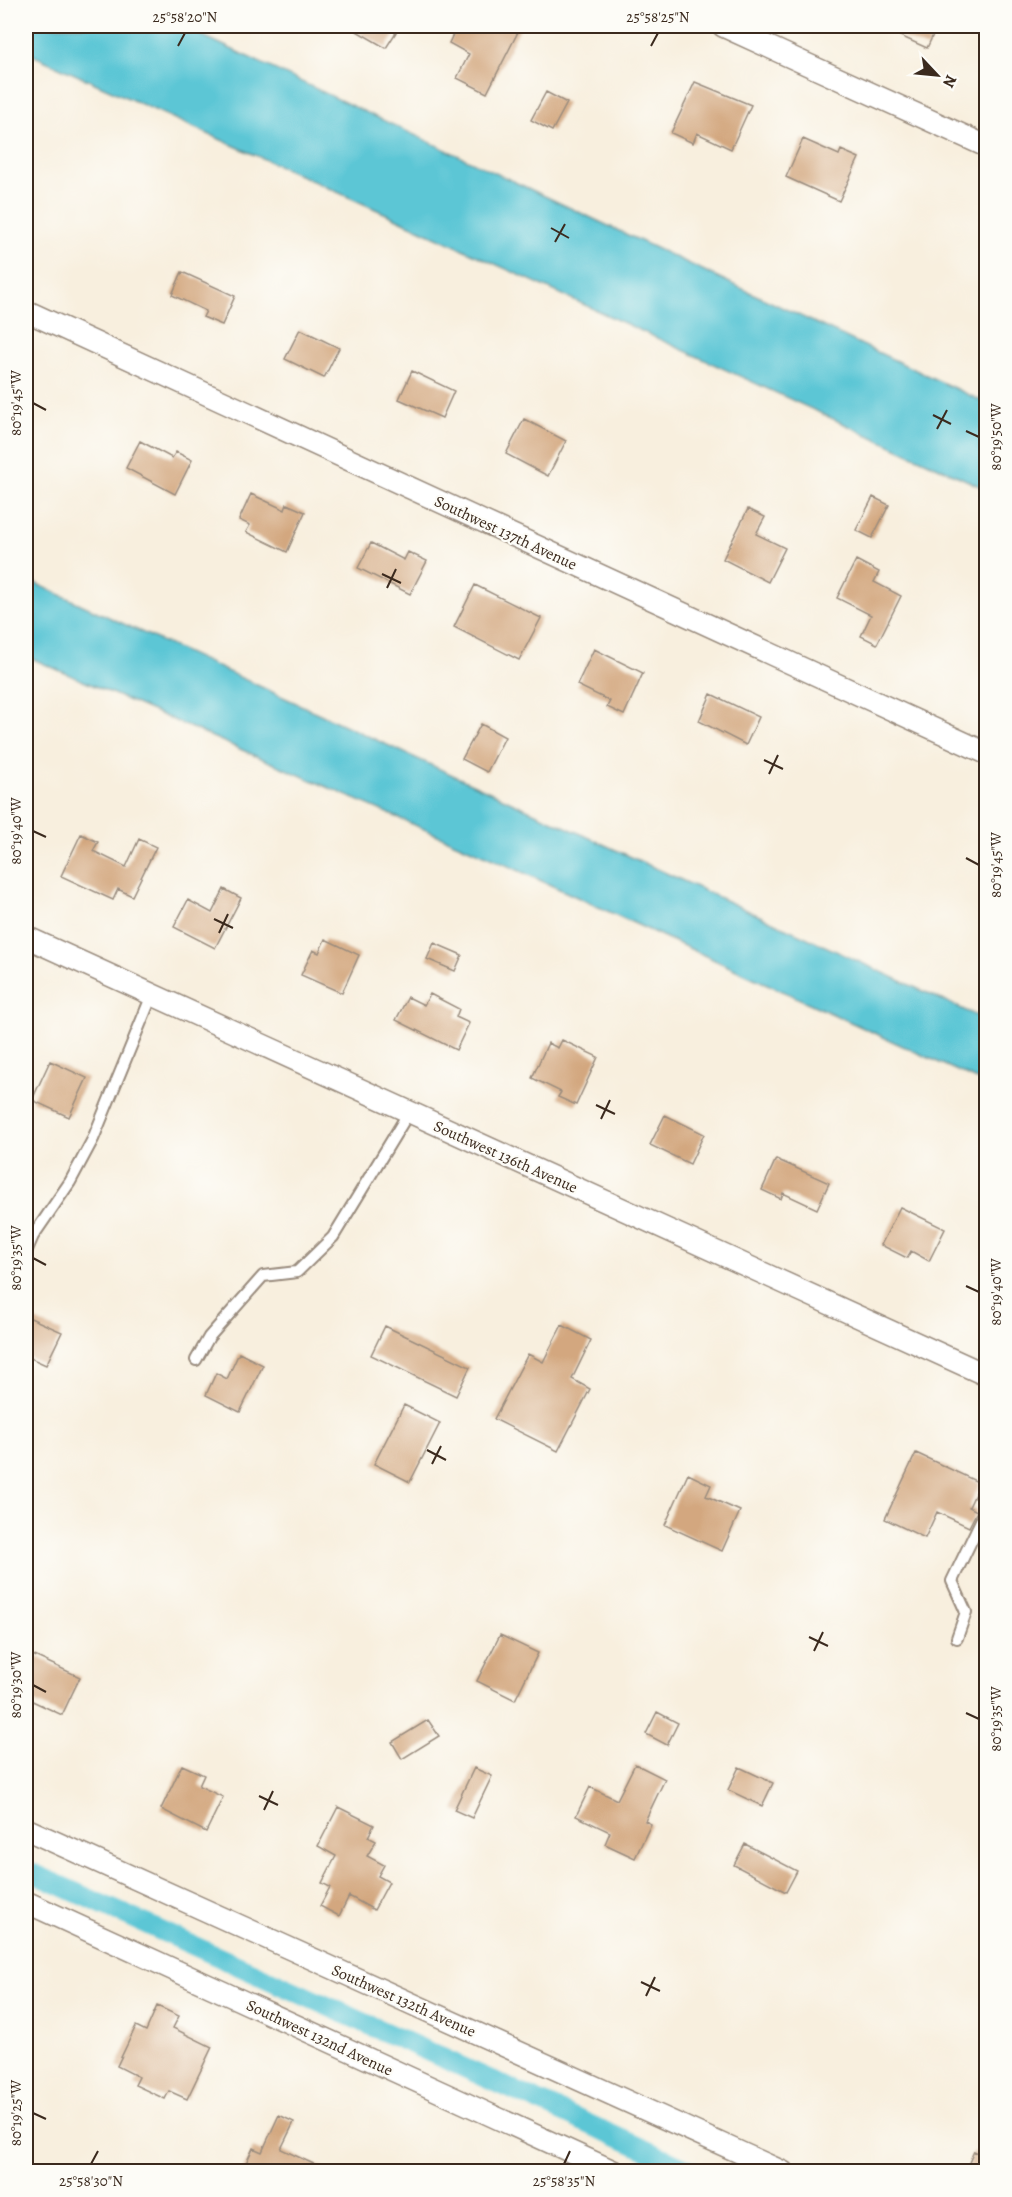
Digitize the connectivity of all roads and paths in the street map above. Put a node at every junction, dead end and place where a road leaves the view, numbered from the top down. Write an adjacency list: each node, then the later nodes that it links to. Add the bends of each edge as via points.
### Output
1 (723, 26): 2 (street)
2 (987, 146)
3 (26, 311): 4 (street, Southwest 137th Avenue)
4 (987, 753)
5 (26, 937): 6 (street, Southwest 136th Avenue)
6 (152, 995): 7 (street, Southwest 136th Avenue); 8 (lane, via 93,1139)
7 (409, 1112): 9 (lane, via 333,1237 297,1272 263,1276 209,1337); 10 (street, Southwest 136th Avenue)
8 (26, 1252)
9 (196, 1360)
10 (987, 1375)
11 (987, 1510): 12 (lane, via 952,1581 966,1612)
12 (957, 1638)
13 (26, 1829): 16 (street, Southwest 132th Avenue)
14 (26, 1902): 15 (street, Southwest 132nd Avenue)
15 (615, 2172)
16 (783, 2172)

